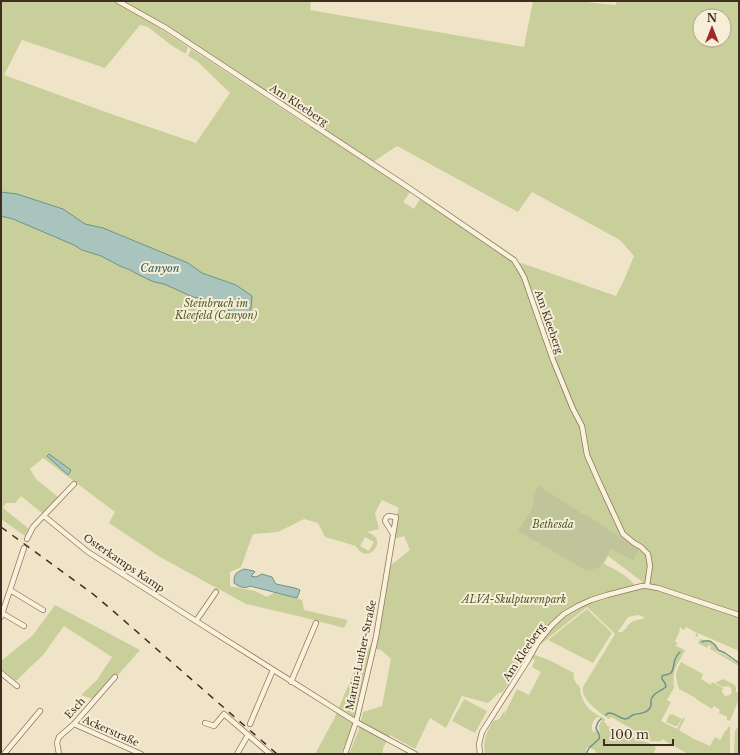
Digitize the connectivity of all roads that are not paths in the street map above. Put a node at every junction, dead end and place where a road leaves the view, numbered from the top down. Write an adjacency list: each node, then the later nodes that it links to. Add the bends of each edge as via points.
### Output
1 (118, 1): 7 (street, Am Kleeberg, via 166,28 514,260 524,277 553,360 582,426 588,455 598,480 623,534 648,554 650,566)
2 (74, 484): 3 (street)
3 (44, 516): 5 (street, via 33,527); 13 (street, Osterkamps Kamp, via 88,552)
4 (393, 534): 22 (street, Martin-Luther-Straße, via 376,637)
5 (27, 539)
6 (24, 548): 8 (street)
7 (647, 586): 12 (street); 34 (street, Am Kleeberg, via 591,600 564,614 552,625 538,642 482,732)
8 (10, 590): 10 (street); 11 (street)
9 (216, 592): 13 (street)
10 (43, 610)
11 (1, 615): 15 (street)
12 (739, 615)
13 (196, 622): 16 (street, Osterkamps Kamp)
14 (316, 623): 19 (street)
15 (24, 626)
16 (273, 670): 19 (street, Osterkamps Kamp); 25 (street)
17 (1, 673): 20 (street)
18 (115, 677): 24 (street, Esch)
19 (291, 682): 22 (street, Osterkamps Kamp)
20 (17, 686)
21 (40, 711): 27 (street)
22 (356, 722): 32 (street, Martin-Luther-Straße); 33 (street, Osterkamps Kamp)
23 (205, 723): 26 (street, via 214,726 224,714)
24 (74, 724): 28 (street, Esch, via 59,737); 29 (street, Ackerstraße)
25 (250, 724)
26 (248, 735): 30 (street); 31 (street)
27 (4, 754)
28 (59, 754)
29 (141, 754)
30 (237, 754)
31 (270, 754)
32 (345, 754)
33 (415, 754)
34 (480, 754)

